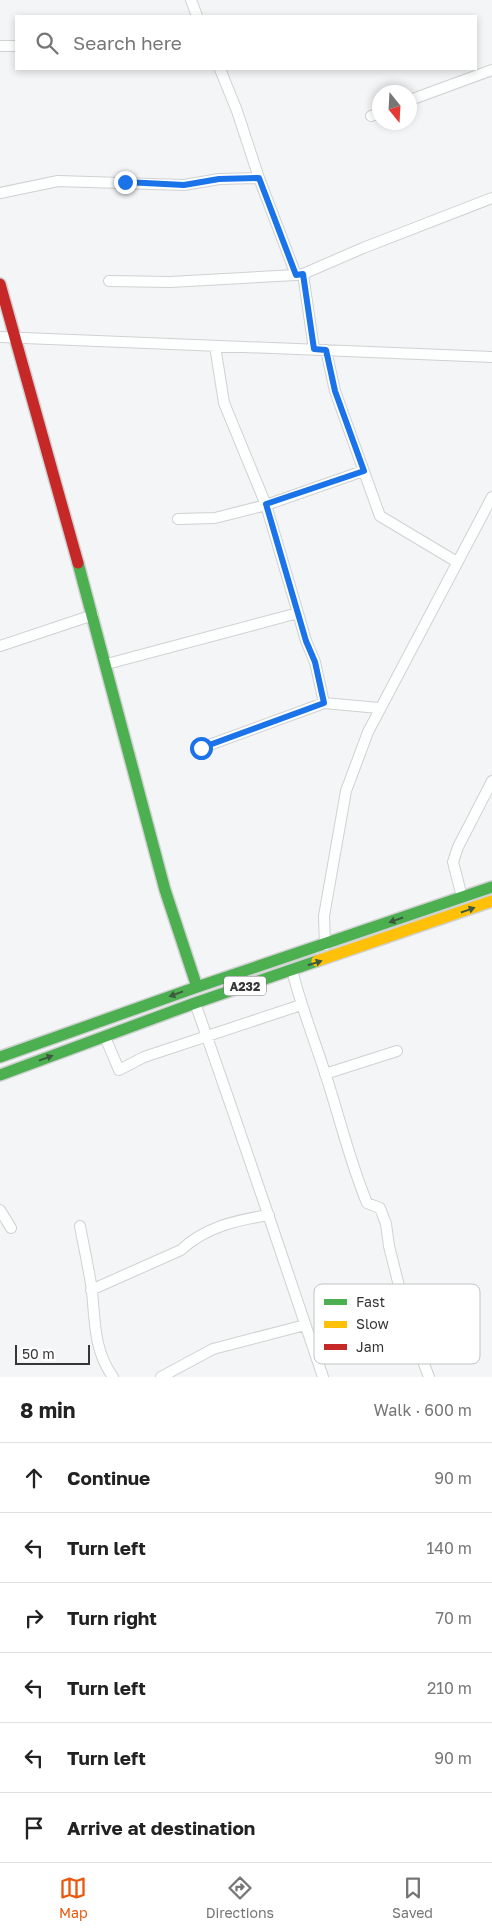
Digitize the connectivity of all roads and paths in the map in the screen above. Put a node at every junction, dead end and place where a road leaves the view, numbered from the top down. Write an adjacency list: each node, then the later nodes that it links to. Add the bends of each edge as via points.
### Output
1 (191, 0): 2 (street)
2 (194, 15)
3 (0, 46): 4 (street)
4 (15, 46)
5 (220, 70): 8 (street)
6 (492, 70): 7 (street)
7 (417, 97)
8 (259, 178): 9 (street, via 219,179 184,185 58,181); 11 (street)
9 (0, 193)
10 (492, 198): 11 (street)
11 (300, 274): 12 (street, via 170,282); 17 (street)
12 (109, 281)
13 (0, 284): 14 (main road)
14 (13, 336): 15 (street); 16 (street); 26 (main road)
15 (0, 337)
16 (215, 346): 17 (street); 22 (street, via 224,403)
17 (314, 349): 18 (street)
18 (326, 350): 19 (street); 20 (street, via 335,391)
19 (492, 357)
20 (364, 471): 22 (street); 24 (street, via 380,516)
21 (492, 497): 24 (street)
22 (266, 504): 23 (street, via 215,518); 25 (street)
23 (178, 519)
24 (457, 562): 30 (street)
25 (298, 613): 28 (street); 29 (street, via 315,662)
26 (93, 615): 27 (street); 28 (main road)
27 (0, 646)
28 (107, 664): 38 (main road, via 164,890)
29 (324, 703): 30 (street); 31 (street)
30 (379, 708): 36 (street, via 346,792 324,916)
31 (201, 748)
32 (492, 780): 34 (street, via 453,862)
33 (492, 886): 34 (main road, A232)
34 (462, 897): 36 (main road, A232, one-way to 36)
35 (492, 901): 37 (main road, A232, one-way to 35)
36 (325, 945): 38 (main road, A232)
37 (292, 970): 39 (main road, A232); 40 (street)
38 (197, 987): 44 (main road, A232, one-way to 44)
39 (195, 1003): 41 (main road, A232); 42 (street)
40 (301, 1005): 42 (street); 46 (street)
41 (105, 1037): 42 (street, via 119,1070 144,1057); 45 (main road, A232, one-way to 41)
42 (206, 1037): 48 (street)
43 (397, 1051): 46 (street)
44 (0, 1057)
45 (0, 1074)
46 (325, 1074): 51 (street, via 367,1204 380,1208 386,1224)
47 (0, 1210): 50 (street)
48 (269, 1215): 52 (street, via 213,1228 146,1268); 53 (street)
49 (80, 1226): 52 (street)
50 (11, 1228)
51 (398, 1284)
52 (91, 1290): 57 (street, via 100,1354)
53 (305, 1325): 54 (street); 58 (street, via 213,1349)
54 (314, 1353)
55 (318, 1364): 59 (street)
56 (424, 1364): 60 (street)
57 (113, 1377)
58 (161, 1377)
59 (322, 1377)
60 (429, 1377)

